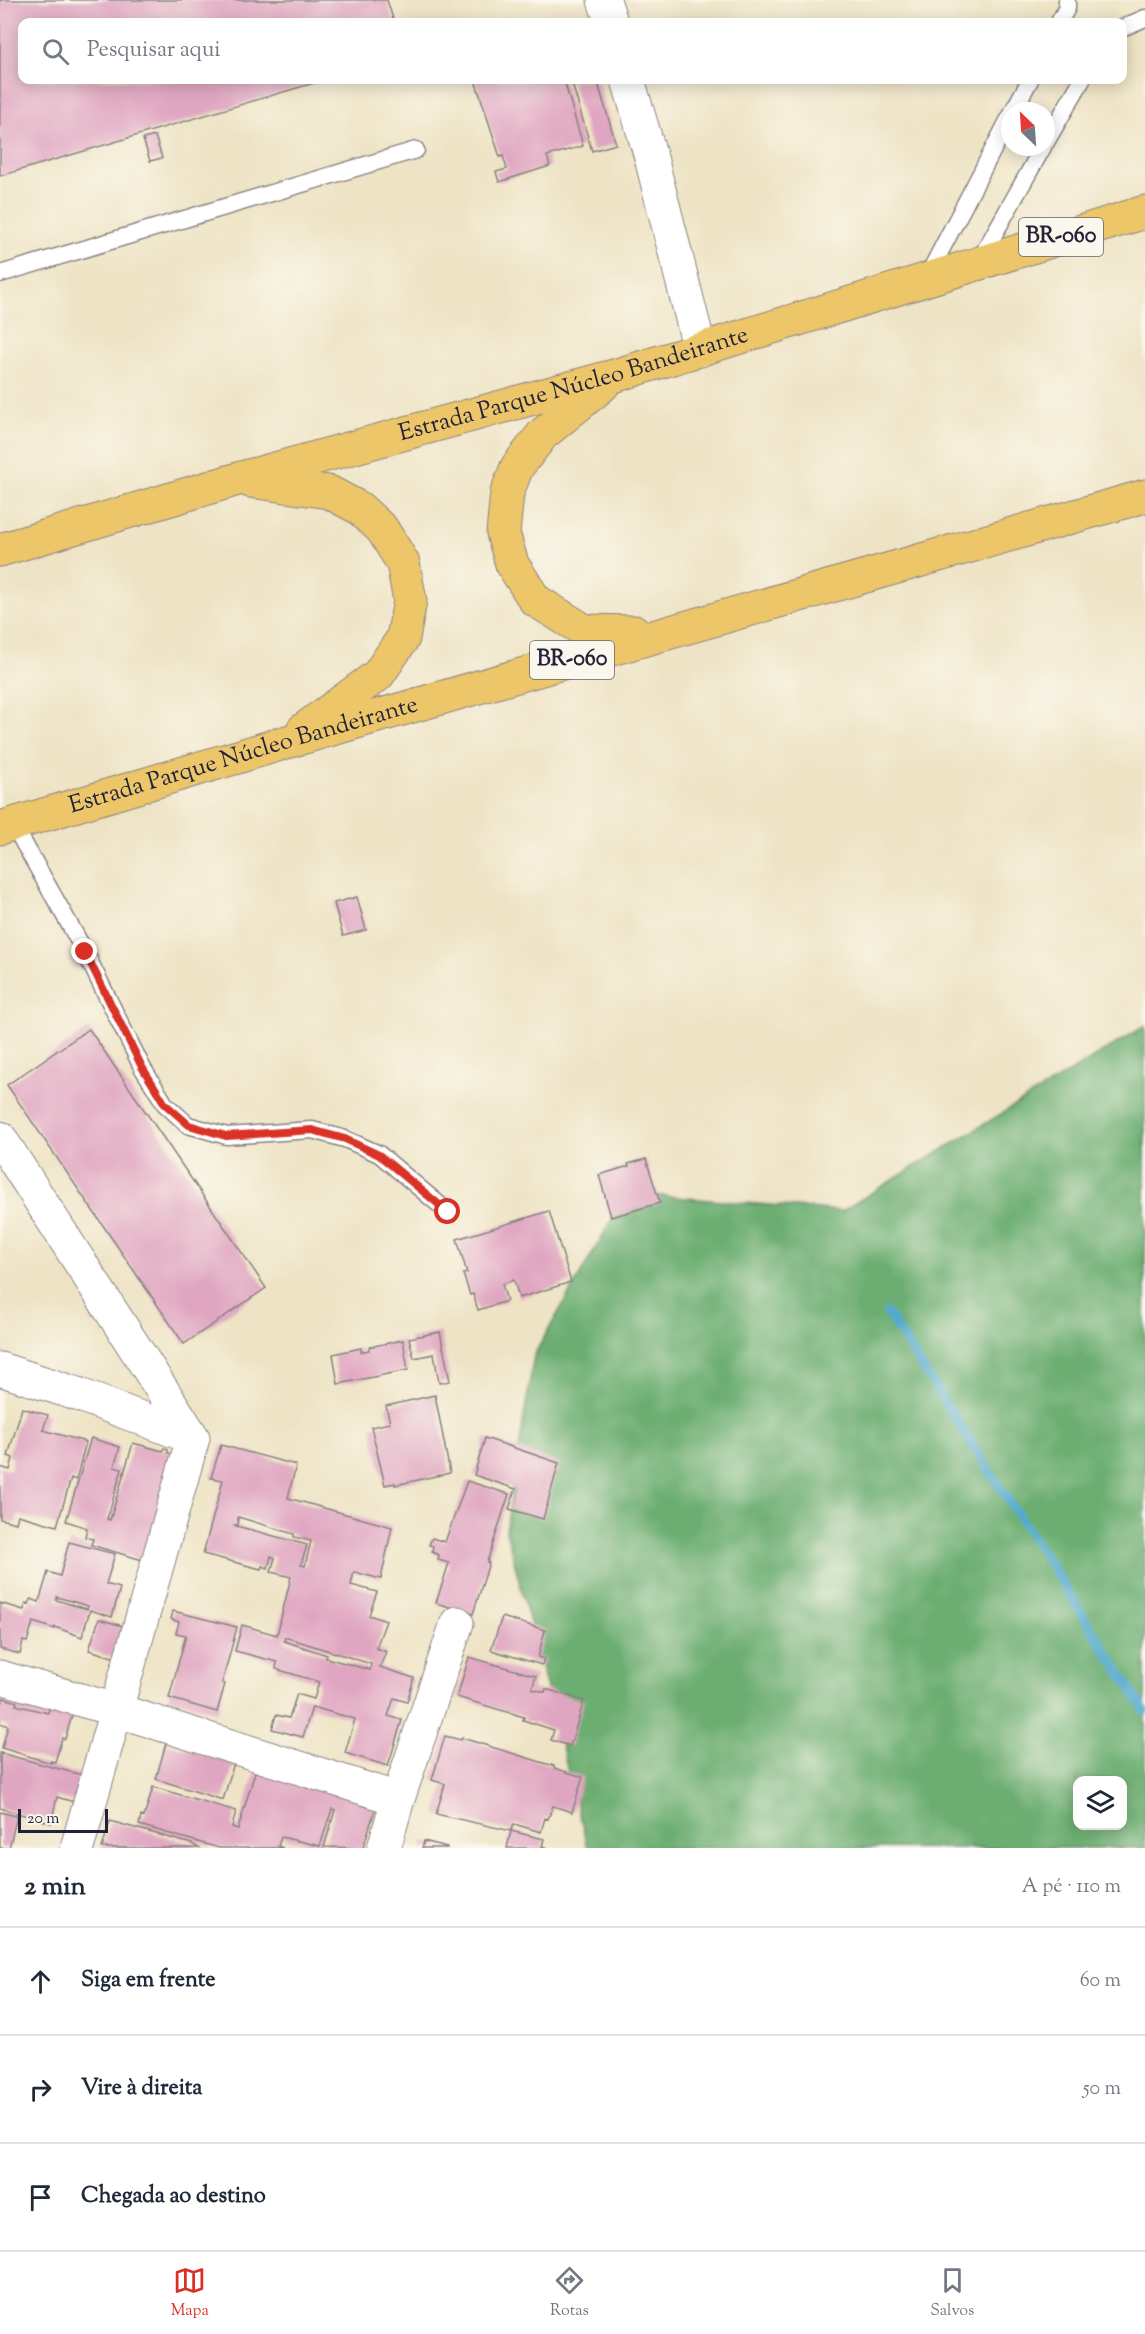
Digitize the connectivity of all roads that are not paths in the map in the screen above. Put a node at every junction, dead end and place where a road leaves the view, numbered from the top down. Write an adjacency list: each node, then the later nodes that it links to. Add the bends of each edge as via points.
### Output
1 (604, 0): 3 (street)
2 (1067, 0): 4 (lane)
3 (610, 18)
4 (1061, 18)
5 (1145, 18): 6 (lane)
6 (1127, 26)
7 (629, 84): 19 (street)
8 (1028, 84): 10 (lane)
9 (1080, 84): 11 (lane)
10 (1018, 102)
11 (1055, 127)
12 (1001, 134): 18 (lane)
13 (416, 150): 17 (lane)
14 (1038, 156): 16 (lane)
15 (1145, 212): 16 (highway, Estrada Parque Núcleo Bandeirante / BR-060)
16 (978, 262): 18 (highway, Estrada Parque Núcleo Bandeirante / BR-060)
17 (0, 274)
18 (926, 279): 19 (highway, Estrada Parque Núcleo Bandeirante / BR-060)
19 (700, 350): 20 (highway, Estrada Parque Núcleo Bandeirante / BR-060)
20 (614, 376): 21 (highway, Estrada Parque Núcleo Bandeirante / BR-060); 24 (highway, via 543,434 517,467 507,494 503,533 512,564 535,600 585,630)
21 (238, 480): 23 (highway, Estrada Parque Núcleo Bandeirante / BR-060); 25 (highway, via 328,492 359,507 382,529 403,563 410,601 403,638 378,675)
22 (1145, 496): 24 (highway, Estrada Parque Núcleo Bandeirante / BR-060)
23 (0, 550)
24 (666, 633): 25 (highway, Estrada Parque Núcleo Bandeirante / BR-060)
25 (287, 742): 26 (highway, Estrada Parque Núcleo Bandeirante / BR-060)
26 (6, 826): 28 (lane, via 85,952 142,1067 165,1104 189,1125 226,1136 312,1130 345,1139 379,1155)
27 (0, 1138): 30 (street)
28 (448, 1212)
29 (0, 1369): 30 (street)
30 (193, 1438): 33 (street)
31 (457, 1623): 34 (street)
32 (0, 1677): 33 (street)
33 (116, 1710): 34 (street); 35 (street)
34 (398, 1799): 36 (street)
35 (77, 1848)
36 (384, 1848)

